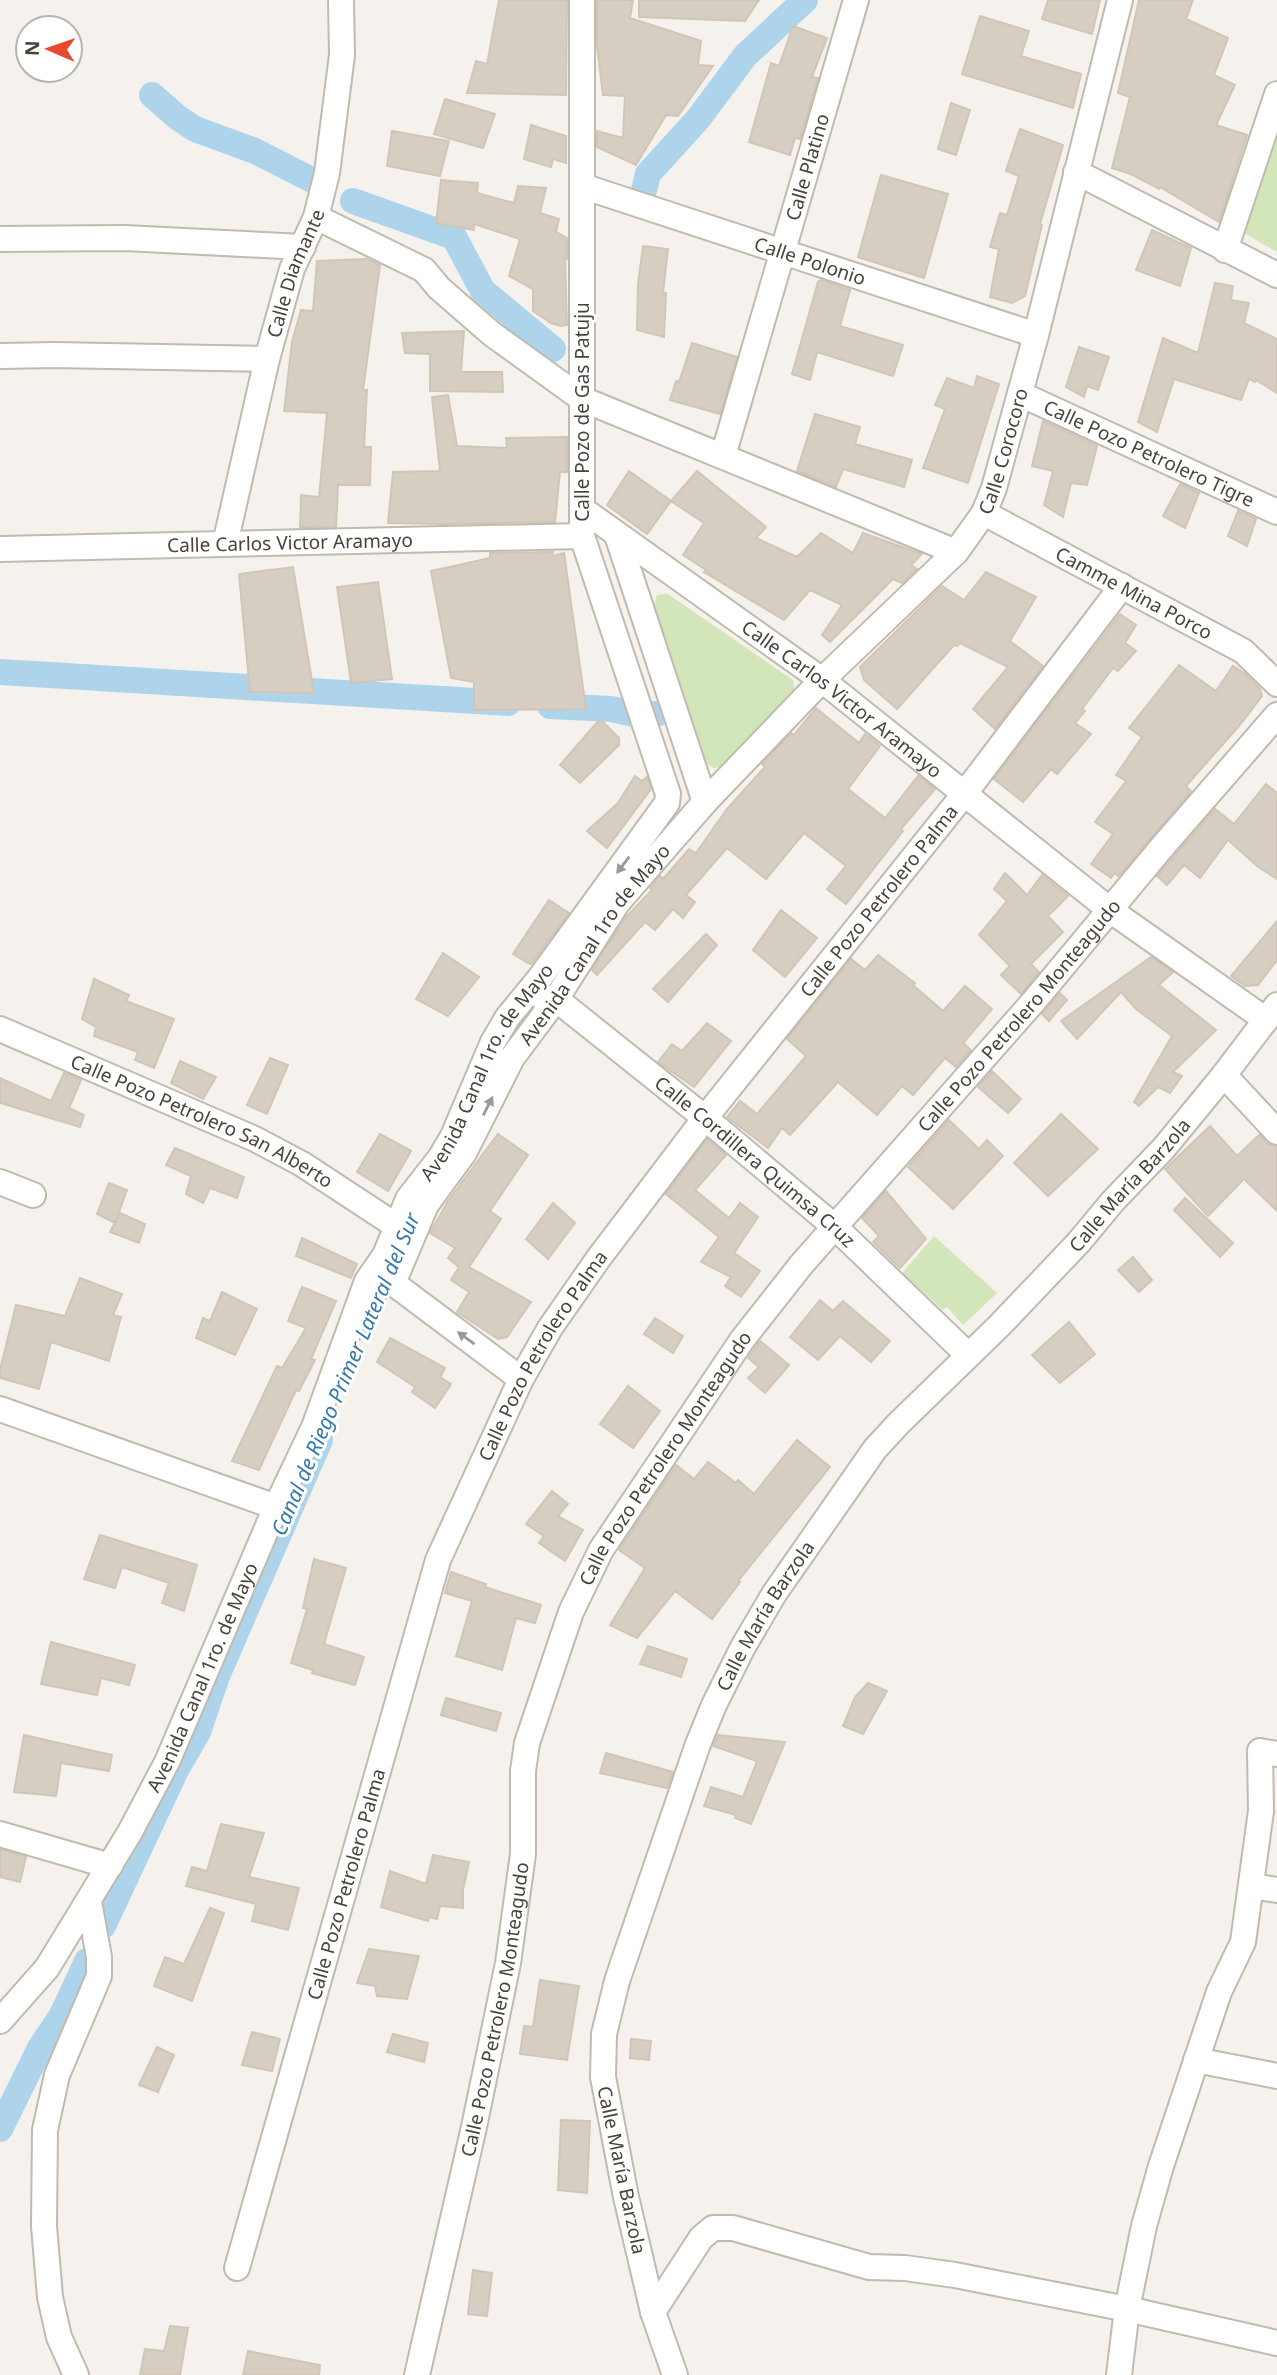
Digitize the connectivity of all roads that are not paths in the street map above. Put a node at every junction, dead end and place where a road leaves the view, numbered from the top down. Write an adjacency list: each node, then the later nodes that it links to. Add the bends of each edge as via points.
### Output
1 (341, 0): 8 (street, Calle Diamante, via 342,55 327,173)
2 (582, 0): 7 (street, Calle Pozo de Gas Patuju)
3 (856, 0): 12 (street, Calle Platino)
4 (1120, 0): 6 (street, Calle Corocoro)
5 (1277, 94): 11 (street)
6 (1076, 172): 11 (street); 14 (street, Calle Corocoro)
7 (582, 186): 12 (street, Calle Polonio); 18 (street, Calle Pozo de Gas Patuju)
8 (316, 217): 10 (street, Calle Diamante); 18 (street, via 424,270 492,334)
9 (0, 239): 10 (street, via 124,238)
10 (303, 247): 16 (street, Calle Diamante, via 292,269)
11 (1225, 250): 13 (street)
12 (784, 252): 14 (street, Calle Polonio); 19 (street, Calle Platino)
13 (1277, 275)
14 (1037, 335): 17 (street, Calle Corocoro)
15 (0, 356): 16 (street)
16 (267, 359): 25 (street, Calle Diamante)
17 (1020, 394): 21 (street, Calle Pozo Petrolero Tigre); 22 (street, Calle Corocoro)
18 (582, 399): 19 (street); 20 (street, Calle Pozo de Gas Patuju)
19 (723, 456): 27 (street)
20 (582, 509): 23 (street, Calle Carlos Victor Aramayo); 24 (street, Calle Pozo de Gas Patuju)
21 (1277, 512)
22 (985, 513): 27 (street, Calle Corocoro); 28 (street, Camme Mina Porco)
23 (617, 535): 29 (street, Calle Carlos Victor Aramayo); 33 (street)
24 (583, 536): 25 (street, Calle Carlos Victor Aramayo); 34 (street, Calle Pozo de Gas Patuju, via 668,794)
25 (225, 544): 26 (street, Calle Carlos Victor Aramayo)
26 (0, 550)
27 (956, 552): 29 (street, Calle Corocoro)
28 (1122, 586): 30 (street, Camme Mina Porco, via 1243,652); 32 (street, Calle Pozo Petrolero Palma)
29 (822, 680): 32 (street, Calle Carlos Victor Aramayo); 33 (street, Calle Corocoro)
30 (1277, 684)
31 (1277, 715): 35 (street, Calle Pozo Petrolero Monteagudo)
32 (965, 793): 35 (street, Calle Carlos Victor Aramayo); 41 (street, Calle Pozo Petrolero Palma)
33 (705, 802): 37 (street, Avenida Canal 1ro de Mayo, via 618,901)
34 (664, 810): 36 (street, Avenida Canal 1ro. de Mayo, one-way to 36)
35 (1110, 910): 38 (street, Calle Carlos Victor Aramayo); 46 (street, Calle Pozo Petrolero Monteagudo)
36 (526, 995): 37 (street); 45 (street, Avenida Canal 1ro. de Mayo, via 493,1042 453,1136 408,1199)
37 (556, 999): 41 (street, Calle Cordillera Quimsa Cruz); 48 (street, Avenida Canal 1ro de Mayo, one-way to 37, via 393,1283 426,1205 464,1153 512,1058)
38 (1271, 1012): 40 (street, Calle María Barzola)
39 (0, 1029): 45 (street, Calle Pozo Petrolero San Alberto, via 255,1139)
40 (1224, 1075): 42 (street); 47 (street, Calle María Barzola, via 1079,1242)
41 (705, 1118): 46 (street, Calle Cordillera Quimsa Cruz); 48 (street, Calle Pozo Petrolero Palma, via 598,1259)
42 (1277, 1132)
43 (0, 1182): 44 (street)
44 (33, 1195)
45 (398, 1227): 50 (street, Avenida Canal 1ro. de Mayo, via 367,1281 314,1427)
46 (835, 1227): 47 (street, Calle Cordillera Quimsa Cruz); 65 (street, Calle Pozo Petrolero Monteagudo, via 742,1340 601,1550 571,1612 527,1743 523,1854 508,1963)
47 (968, 1355): 62 (street, Calle María Barzola, via 875,1450 774,1594 743,1647 698,1744 621,1968 604,2034 603,2077)
48 (521, 1378): 60 (street, Calle Pozo Petrolero Palma, via 438,1560)
49 (0, 1409): 50 (street)
50 (276, 1507): 53 (street, Avenida Canal 1ro. de Mayo, via 183,1727)
51 (1277, 1754): 54 (street, via 1260,1751 1261,1811)
52 (0, 1834): 53 (street)
53 (110, 1866): 56 (street, Avenida Canal 1ro. de Mayo)
54 (1252, 1886): 55 (street); 58 (street, via 1243,1942 1219,1992)
55 (1277, 1890)
56 (89, 1902): 57 (street, Avenida Canal 1ro. de Mayo, via 47,1968); 64 (street, via 100,1957 99,1976 57,2075 45,2130 44,2226 50,2297)
57 (0, 2021)
58 (1196, 2060): 59 (street); 61 (street, via 1144,2226)
59 (1277, 2076)
60 (237, 2268)
61 (1127, 2309): 62 (street, via 955,2275 869,2267 733,2228 713,2228 701,2238); 63 (street); 67 (street)
62 (653, 2312): 66 (street, Calle María Barzola)
63 (1277, 2343)
64 (76, 2375)
65 (417, 2375)
66 (675, 2375)
67 (1119, 2375)

